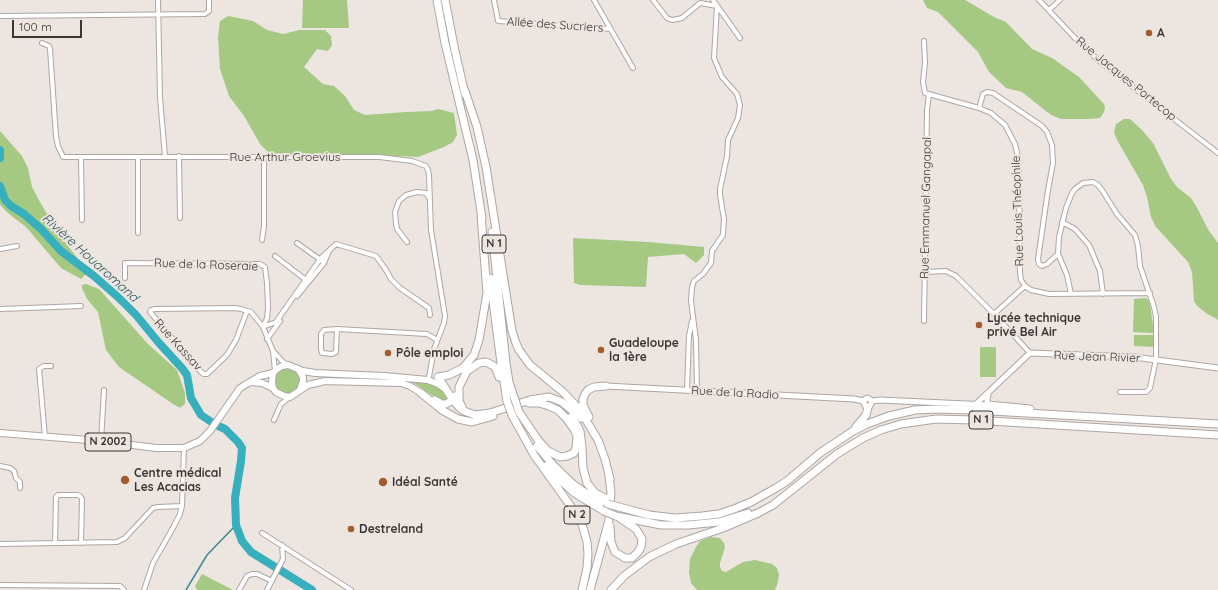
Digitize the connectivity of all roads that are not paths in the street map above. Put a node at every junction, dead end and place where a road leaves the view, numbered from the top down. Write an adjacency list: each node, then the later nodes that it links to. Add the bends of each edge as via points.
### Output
1 (158, 0): 13 (street)
2 (209, 0): 13 (street, via 209,11 205,14)
3 (437, 0): 30 (highway, N 1, via 473,160)
4 (445, 0): 20 (highway, N 1)
5 (494, 0): 15 (street, Allée des Sucriers, via 498,21)
6 (594, 0): 15 (street)
7 (653, 0): 11 (street, via 664,15 672,20 682,18 700,3)
8 (713, 0): 11 (street)
9 (1039, 0): 12 (street, Rue Jacques Portecop)
10 (1060, 0): 12 (street)
11 (717, 6): 16 (street); 55 (street, via 714,58 722,77 737,94 740,110 728,140 720,189 723,235 712,251 711,263 694,281 691,301)
12 (1049, 10): 23 (street, Rue Jacques Portecop, via 1098,60)
13 (157, 14): 14 (street); 25 (street)
14 (0, 16)
15 (611, 29): 19 (street)
16 (740, 38)
17 (924, 41): 21 (street, via 923,82 925,93)
18 (42, 43): 27 (street, Rue Arthur Groevius, via 50,49 56,136 60,151 63,157)
19 (633, 68)
20 (465, 91): 93 (highway, N 1, bridge, via 487,195 506,363); 105 (highway, via 486,167 514,339 530,365 563,392 580,410 598,440)
21 (929, 94): 22 (street, Rue Louis Théophile); 43 (street, Rue Emmanuel Gangapal)
22 (979, 108): 40 (street, via 983,94 993,92 1047,132 1052,145 1053,164 1039,264 1047,264); 46 (street, Rue Louis Théophile, via 991,113 1005,125 1017,151 1020,272)
23 (1218, 153)
24 (138, 156): 25 (street, Rue Arthur Groevius); 27 (street, Rue Arthur Groevius); 34 (street)
25 (165, 156): 26 (street, Rue Arthur Groevius)
26 (180, 156): 28 (street, Rue Arthur Groevius); 31 (street)
27 (81, 157): 32 (street)
28 (264, 157): 29 (street, Rue Arthur Groevius, via 379,157 412,161 424,164 428,168); 35 (street)
29 (430, 198): 36 (street, via 426,193 417,192 406,195 399,201 395,212 397,229); 60 (street, Rue Arthur Groevius, via 431,230 445,316)
30 (481, 214): 72 (highway, via 487,293 480,340 474,355 466,365 455,373); 88 (highway, N 1)
31 (180, 218)
32 (82, 220)
33 (1062, 222): 40 (street); 47 (street, via 1075,189 1083,182 1098,184 1135,236 1140,266); 49 (street, via 1075,229 1089,245 1100,271)
34 (138, 233)
35 (262, 240)
36 (407, 242)
37 (297, 243): 42 (street)
38 (17, 246): 39 (street)
39 (0, 249)
40 (1058, 254): 48 (street, via 1067,275)
41 (276, 256): 45 (street)
42 (322, 261): 45 (street); 54 (street, via 336,244 376,256 391,279 429,308)
43 (925, 272): 53 (street, via 953,273); 56 (street, Rue Emmanuel Gangapal)
44 (126, 278): 57 (street, Rue de la Roseraie, via 125,263 260,264 265,267 267,283 268,308)
45 (307, 281): 57 (street, via 276,322); 59 (street)
46 (1025, 286): 48 (street, via 1035,292); 53 (street)
47 (1150, 293): 49 (street); 63 (street, via 1156,317)
48 (1071, 294): 49 (street)
49 (1102, 294)
50 (81, 306): 51 (street)
51 (0, 309)
52 (247, 311): 52 (street, Rue Kassav, via 235,308 155,309 150,312 201,372 207,374 227,355); 57 (street, via 254,315)
53 (994, 314): 62 (street)
54 (430, 315)
55 (694, 316): 80 (street, via 689,336); 81 (street)
56 (924, 321)
57 (263, 327): 59 (street)
58 (337, 330): 58 (street, via 322,331 322,353 336,352); 60 (street, via 427,334)
59 (267, 339): 61 (street)
60 (437, 340): 64 (street, Rue Arthur Groevius)
61 (273, 351): 65 (street); 69 (street)
62 (1030, 353): 63 (street, Rue Jean Rivier); 82 (street)
63 (1156, 359): 67 (street, Rue Jean Rivier); 83 (street, via 1149,390)
64 (432, 361): 71 (street, Rue Arthur Groevius); 72 (street)
65 (288, 365): 68 (main road); 69 (main road)
66 (51, 366): 99 (street, via 39,369)
67 (1218, 368)
68 (298, 369): 70 (main road, via 315,373); 78 (main road, via 302,376)
69 (274, 372): 73 (main road, N 2002); 76 (main road)
70 (384, 376): 71 (main road); 79 (main road, via 428,380)
71 (429, 377): 72 (main road)
72 (438, 377): 79 (highway)
73 (250, 382): 76 (main road, via 262,383); 103 (main road, N 2002, via 240,388 210,431 200,441)
74 (461, 383): 86 (highway); 88 (highway, via 467,372 476,364 492,364 498,372); 92 (highway, via 459,401)
75 (606, 386): 80 (street, Rue de la Radio); 105 (highway, via 588,390 583,402 603,447)
76 (273, 388): 85 (main road, via 280,395)
77 (104, 390): 101 (street)
78 (300, 390): 84 (main road, via 316,382 331,381 401,384); 85 (main road)
79 (447, 390): 86 (highway)
80 (687, 390): 81 (street, Rue de la Radio)
81 (697, 390): 89 (street, Rue de la Radio, via 854,399)
82 (991, 390): 90 (street); 91 (street, via 987,397)
83 (1120, 392)
84 (421, 393): 86 (highway, via 442,404 448,404); 93 (highway, via 449,414 472,422 524,404 550,406 572,425 577,436 575,450 564,457 548,451)
85 (290, 396): 95 (street, via 281,404)
86 (453, 400): 92 (highway)
87 (530, 400): 92 (highway, via 485,414); 105 (highway, via 553,398 575,412 599,448); 109 (highway, via 540,399 553,403 578,425 585,478 592,490)
88 (507, 401): 93 (highway, N 1, bridge)
89 (868, 403): 90 (street, Rue de la Radio, via 880,400); 97 (highway, via 865,418)
90 (976, 404): 91 (street, Rue de la Radio)
91 (988, 405): 94 (highway, N 1)
92 (468, 413)
93 (516, 414): 102 (highway, N 1); 109 (highway, N 1, via 554,466 581,490)
94 (1083, 417): 96 (highway, N 1); 97 (highway, N 1, via 928,409 889,416)
95 (274, 420)
96 (1218, 424)
97 (853, 431): 109 (highway, N 1, bridge, via 820,453 782,484 734,509 683,518)
98 (0, 433): 99 (main road, N 2002)
99 (45, 436): 101 (main road, N 2002)
100 (1218, 436): 107 (highway, N 1, via 936,419 901,424 863,438 837,454)
101 (101, 441): 103 (main road, N 2002, via 156,448)
102 (527, 442): 109 (highway, N 1, via 542,462 567,487); 128 (highway, N 2, via 584,530 588,560)
103 (184, 448): 108 (street)
104 (0, 466): 106 (street, via 14,471)
105 (610, 479): 109 (highway, N 2, via 611,493)
106 (20, 488)
107 (784, 495): 110 (highway, N 1, via 740,516 688,526 661,525); 130 (highway, via 758,513 724,528 676,544 650,557 624,576)
108 (182, 506): 113 (street, via 153,508 120,541); 124 (street, via 178,520 153,563)
109 (608, 506): 110 (highway, N 1, bridge); 110 (highway, via 612,546 618,556 632,558 641,547 642,539 636,529); 129 (highway, N 2, via 603,543)
110 (616, 516)
111 (262, 533): 115 (street)
112 (55, 543): 113 (street); 113 (street, via 58,495 77,495 82,499); 114 (street)
113 (81, 543)
114 (0, 544)
115 (282, 544): 116 (street, via 282,563); 127 (street)
116 (272, 581): 125 (street, via 252,574 247,576); 126 (street)
117 (2, 585): 118 (street); 120 (street)
118 (40, 585): 119 (street); 121 (street)
119 (72, 585): 122 (street); 123 (street, via 120,586)
120 (4, 590)
121 (40, 590)
122 (73, 590)
123 (124, 590)
124 (144, 590)
125 (239, 590)
126 (267, 590)
127 (350, 590)
128 (582, 590)
129 (590, 590)
130 (611, 590)

